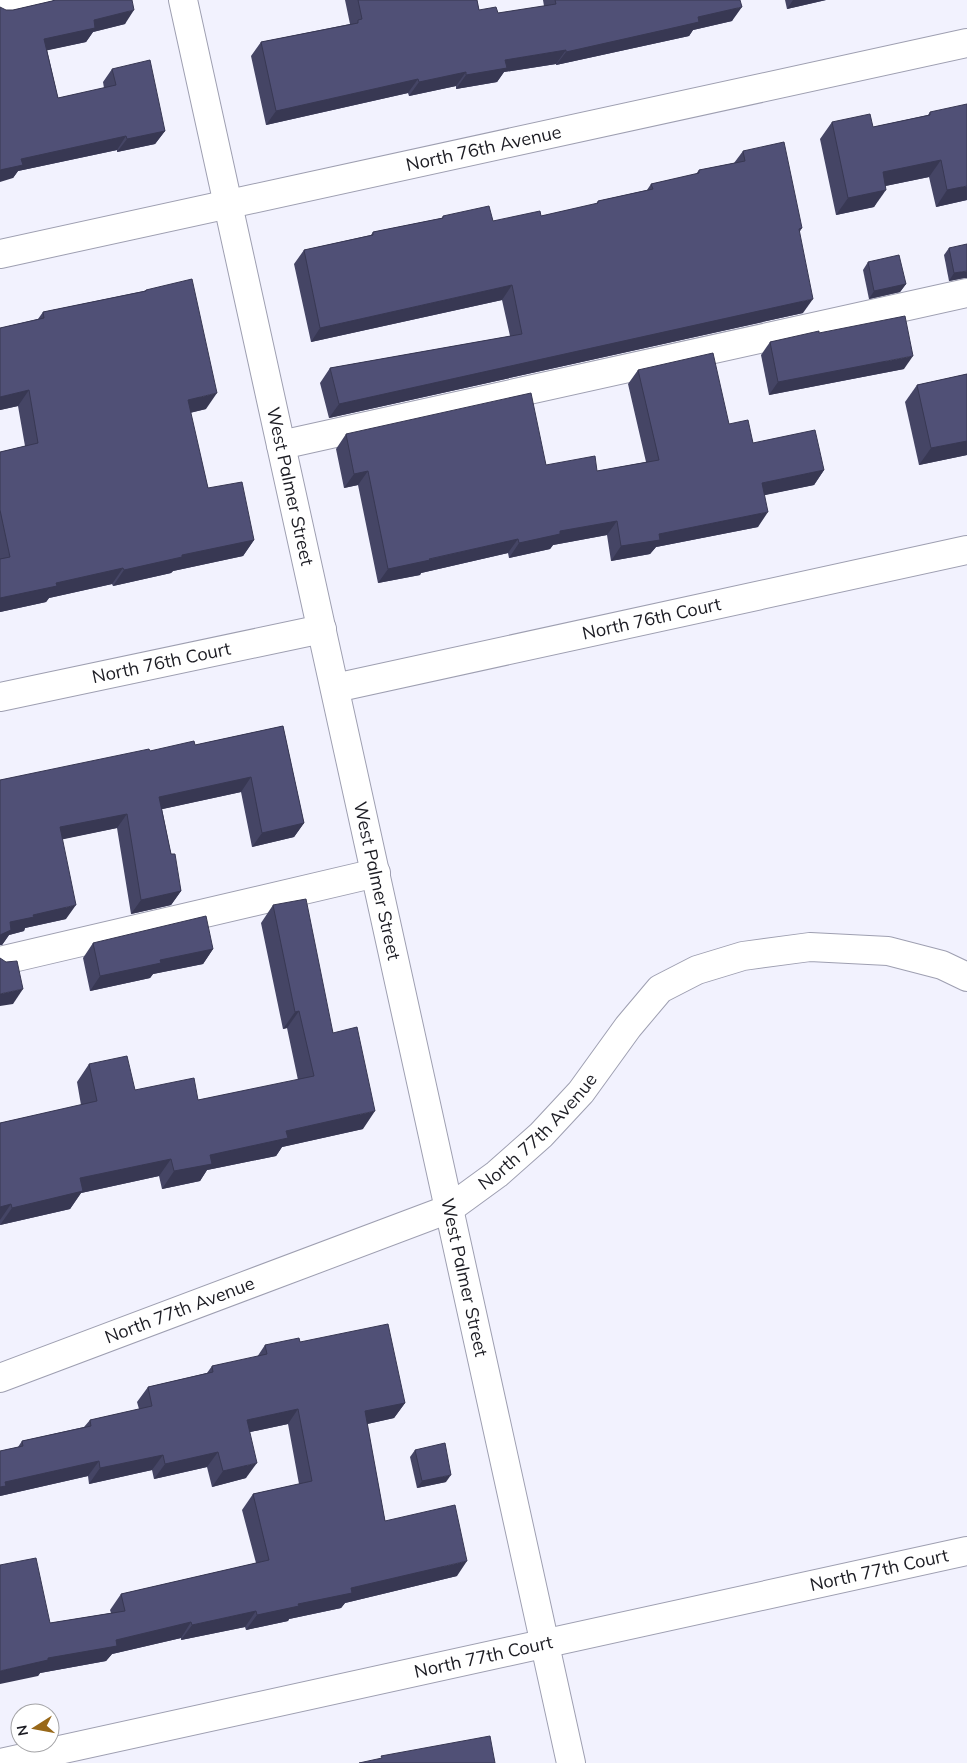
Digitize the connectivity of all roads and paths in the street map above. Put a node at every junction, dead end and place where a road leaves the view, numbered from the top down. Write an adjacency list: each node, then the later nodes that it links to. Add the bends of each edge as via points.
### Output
1 (39, 0): 3 (street)
2 (184, 0): 5 (street, West Palmer Street)
3 (0, 9)
4 (967, 42): 5 (street, North 76th Avenue)
5 (228, 204): 6 (street, North 76th Avenue); 8 (street, West Palmer Street)
6 (0, 254)
7 (967, 293): 8 (street)
8 (281, 445): 10 (street, West Palmer Street)
9 (967, 550): 11 (street, North 76th Court)
10 (322, 629): 11 (street, West Palmer Street); 12 (street, North 76th Court)
11 (334, 688): 13 (street, West Palmer Street)
12 (0, 697)
13 (376, 873): 14 (street); 16 (street, West Palmer Street)
14 (0, 961)
15 (967, 977): 16 (street, North 77th Avenue, via 942,964 888,950 810,947 743,956 697,970 660,989 581,1092 541,1134 497,1174)
16 (449, 1208): 17 (street, North 77th Avenue); 19 (street, West Palmer Street)
17 (0, 1378)
18 (967, 1551): 19 (street, North 77th Court)
19 (544, 1643): 20 (street, North 77th Court); 21 (street, West Palmer Street)
20 (0, 1763)
21 (571, 1763)

